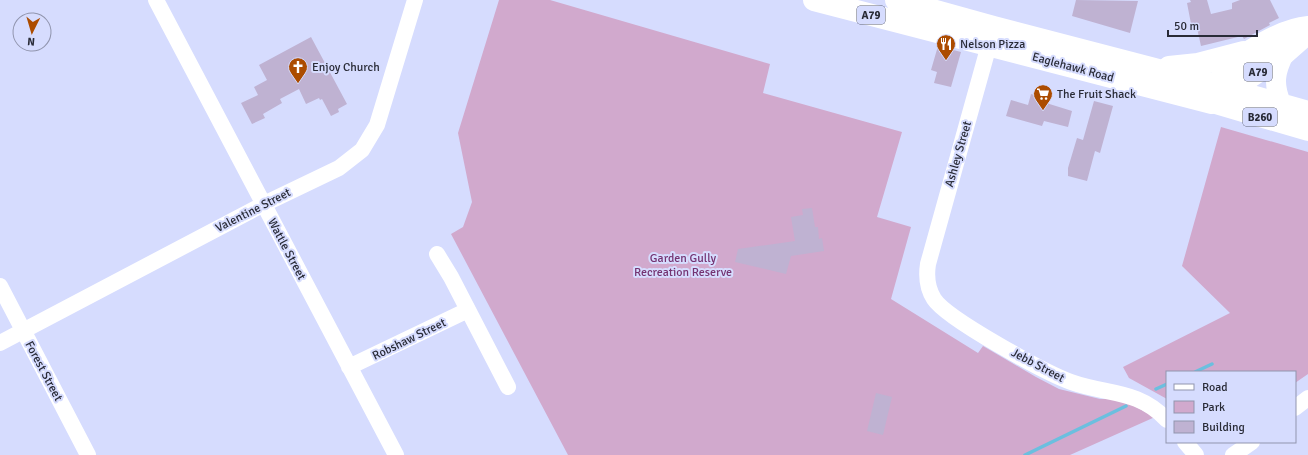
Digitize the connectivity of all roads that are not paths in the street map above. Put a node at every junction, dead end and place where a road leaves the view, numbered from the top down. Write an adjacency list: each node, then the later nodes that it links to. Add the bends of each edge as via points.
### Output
1 (156, 0): 15 (street, Wattle Street)
2 (415, 0): 15 (street, Valentine Street, via 382,112 365,146 339,168)
3 (814, 0): 7 (highway, Eaglehawk Road / A79)
4 (896, 0): 7 (highway, Eaglehawk Road / A79)
5 (1308, 27): 8 (highway, A79, via 1288,32)
6 (1308, 33): 9 (highway, A79)
7 (991, 36): 10 (highway, Eaglehawk Road / A79); 11 (highway, Eaglehawk Road / A79); 17 (street, Ashley Street, via 928,264)
8 (1255, 49): 10 (highway, via 1188,66); 11 (highway, A79, via 1230,67)
9 (1284, 54): 11 (highway, A79); 12 (main road, via 1275,81)
10 (1146, 66): 11 (highway, Eaglehawk Road / A79)
11 (1217, 95): 12 (main road, Eaglehawk Road / B260); 14 (main road, Eaglehawk Road / B260)
12 (1281, 103): 13 (main road, Eaglehawk Road / B260)
13 (1308, 111)
14 (1308, 131)
15 (264, 204): 20 (street, Valentine Street); 22 (street, Wattle Street)
16 (436, 254): 19 (street)
17 (927, 282): 26 (street, Jebb Street, via 932,296 940,307 1015,353 1071,382 1137,398)
18 (0, 286): 20 (street, Forest Street)
19 (468, 310): 22 (street, Robshaw Street); 23 (street)
20 (23, 330): 21 (street, Valentine Street); 29 (street, Forest Street)
21 (0, 343)
22 (350, 367): 30 (street, Wattle Street)
23 (508, 387)
24 (1308, 398): 25 (street)
25 (1296, 407)
26 (1166, 419)
27 (1186, 443): 31 (street)
28 (1251, 443): 32 (street)
29 (88, 455)
30 (396, 455)
31 (1196, 455)
32 (1233, 455)

